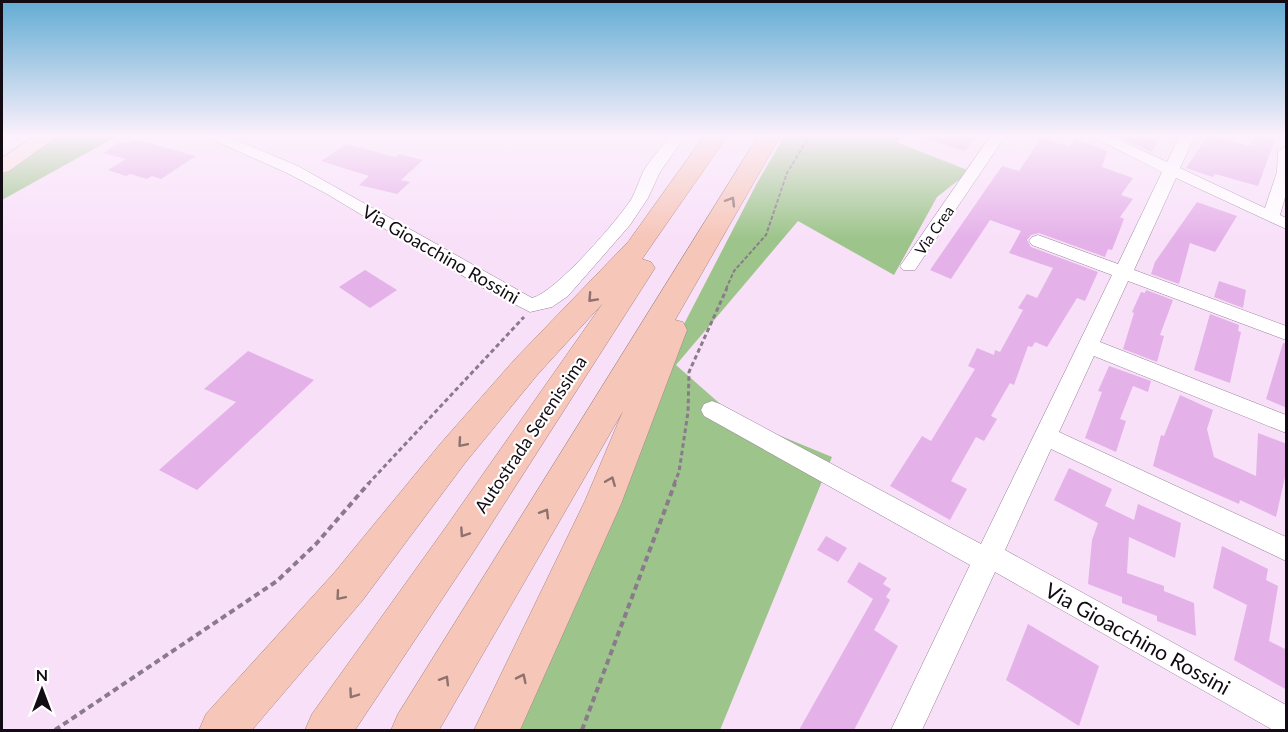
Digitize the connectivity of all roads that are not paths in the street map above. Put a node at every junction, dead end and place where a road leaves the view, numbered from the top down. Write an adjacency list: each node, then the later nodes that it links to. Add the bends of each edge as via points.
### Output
1 (292, 169): 2 (street, Via Gioacchino Rossini, via 530,305 545,302 561,291 624,221)
2 (653, 169)
3 (693, 169): 23 (highway, one-way to 23, via 637,248 520,375 348,587)
4 (707, 169): 24 (highway, Autostrada Serenissima, one-way to 24)
5 (750, 169): 11 (highway, one-way to 5)
6 (976, 169): 13 (street, Via Crea)
7 (1170, 169): 9 (street); 14 (street)
8 (1286, 172): 9 (street)
9 (1270, 217): 10 (street)
10 (1287, 224)
11 (711, 234): 25 (highway, one-way to 11); 26 (highway, one-way to 11, via 602,504 670,334 690,301)
12 (1038, 241): 14 (street)
13 (909, 266)
14 (1122, 273): 15 (street); 16 (street)
15 (1287, 333)
16 (1088, 345): 18 (street); 19 (street)
17 (712, 410): 21 (street, Via Gioacchino Rossini)
18 (1287, 424)
19 (1045, 436): 20 (street); 21 (street)
20 (1287, 549)
21 (987, 558): 22 (street, Via Gioacchino Rossini); 27 (street)
22 (1287, 721)
23 (222, 730)
24 (328, 730)
25 (414, 730)
26 (496, 730)
27 (906, 730)

